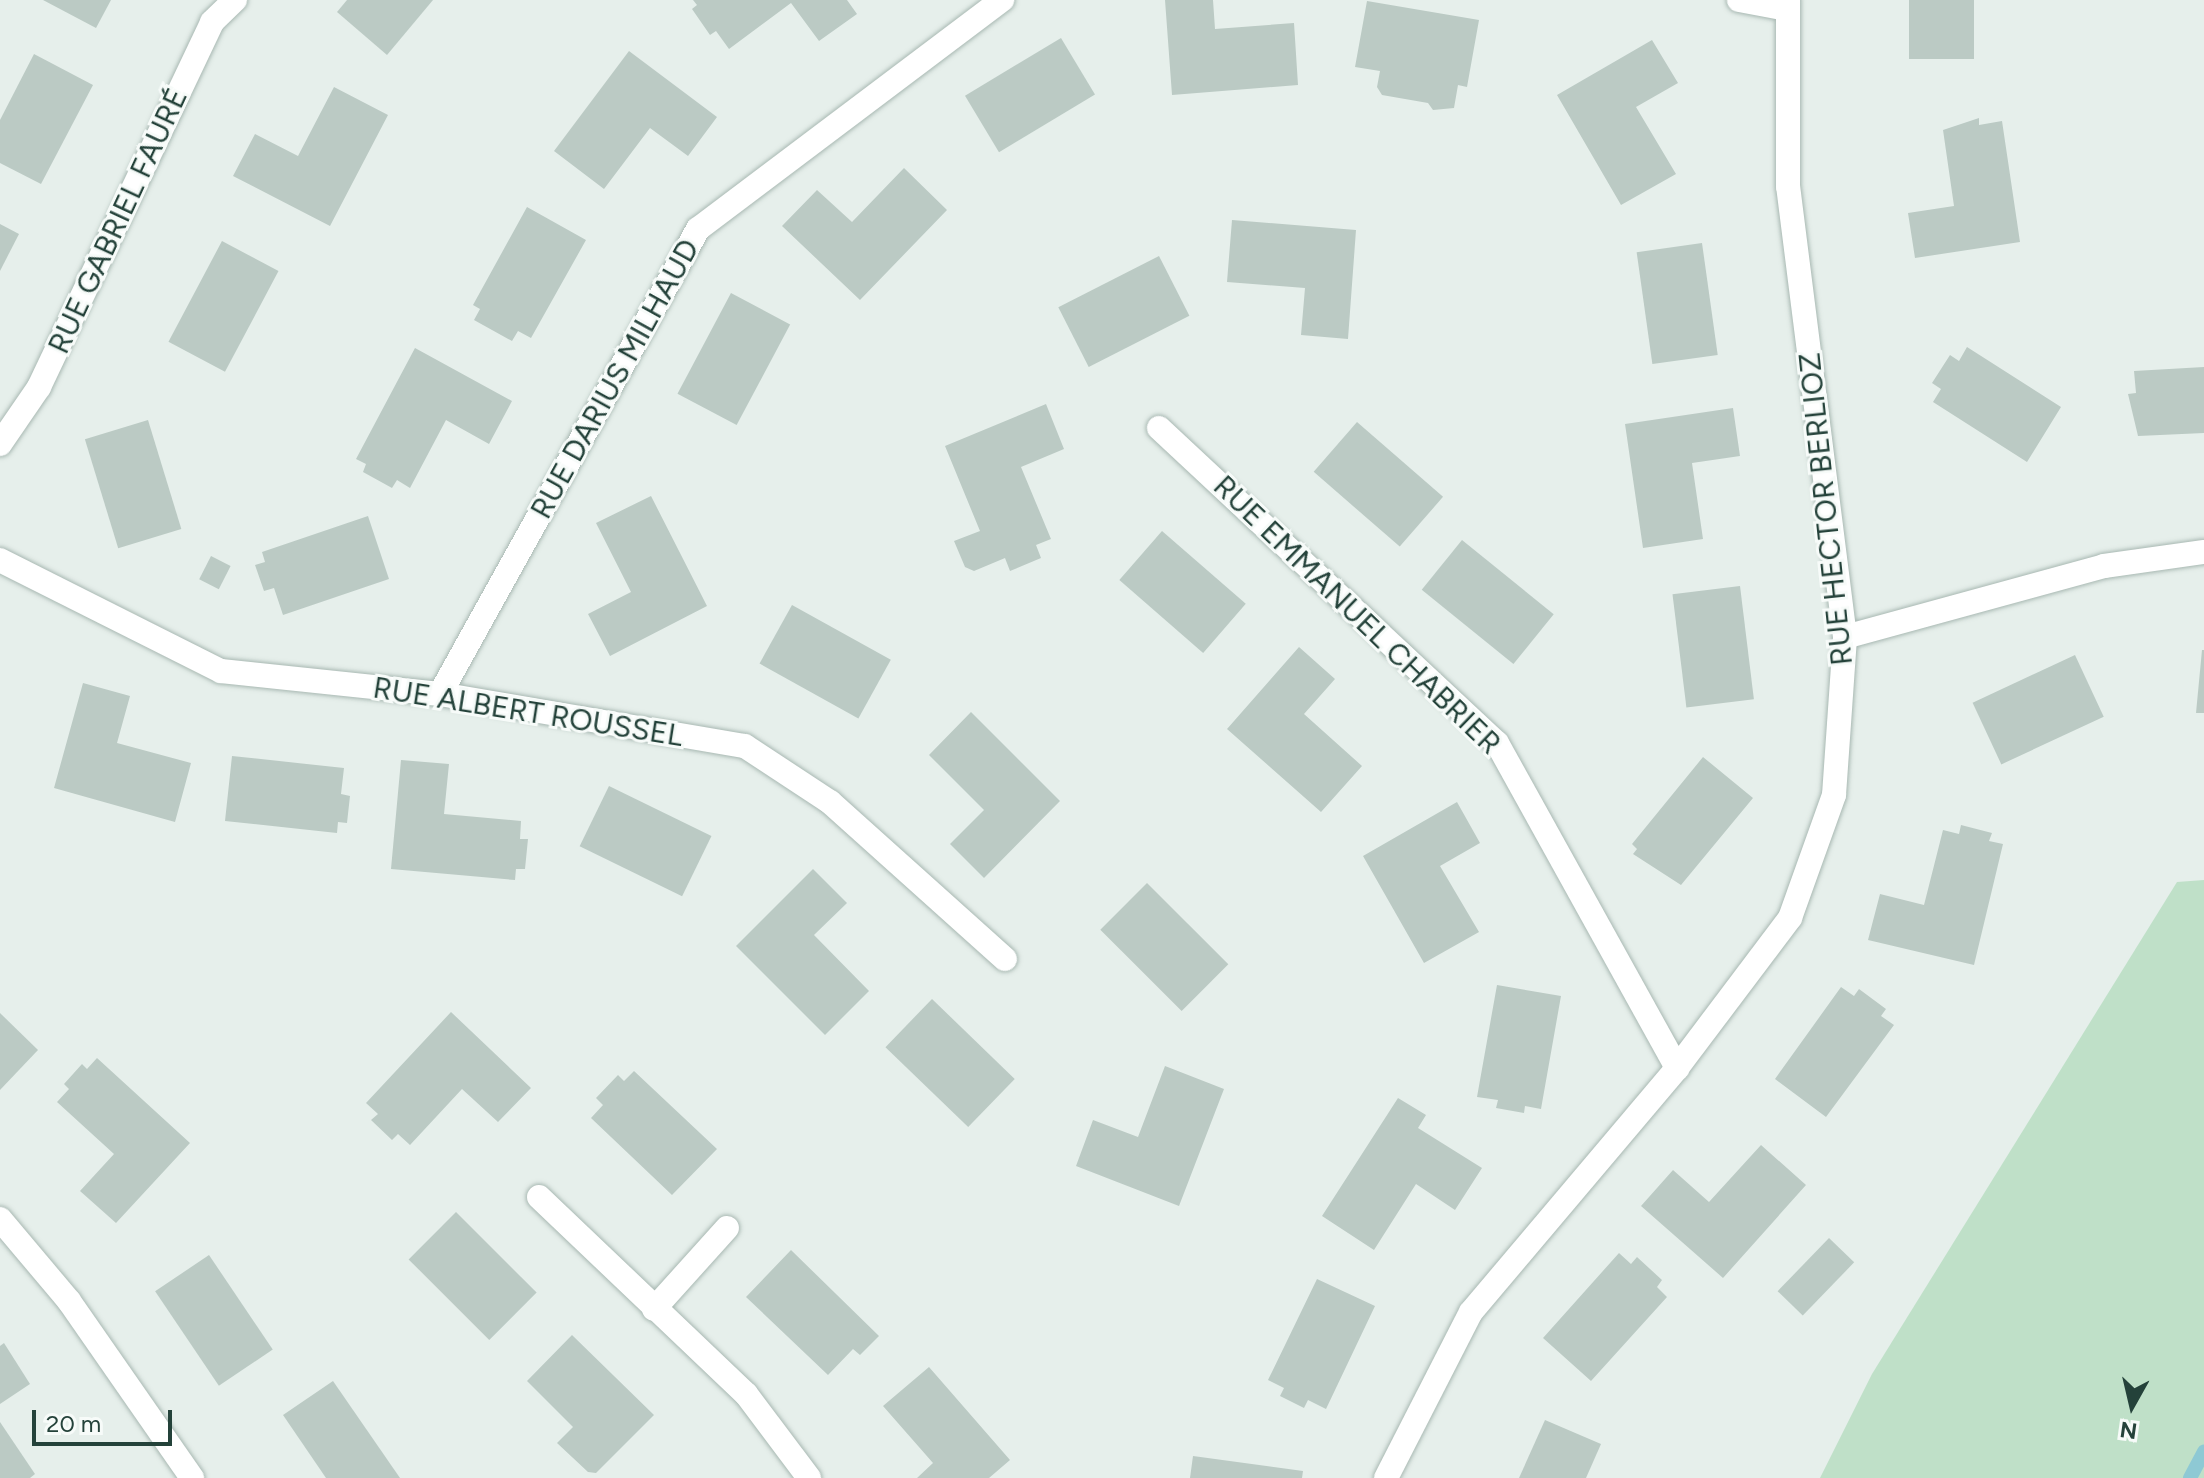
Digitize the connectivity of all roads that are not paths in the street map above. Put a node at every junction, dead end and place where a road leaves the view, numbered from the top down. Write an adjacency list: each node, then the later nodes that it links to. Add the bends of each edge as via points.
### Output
1 (235, 0): 6 (street, RUE GABRIEL FAURÉ, via 212,22 39,387)
2 (1002, 0): 10 (street, RUE DARIUS MILHAUD, via 698,229)
3 (1739, 0): 4 (street)
4 (1788, 4): 9 (street, RUE HECTOR BERLIOZ, via 1788,187)
5 (1159, 428): 12 (street, RUE EMMANUEL CHABRIER, via 1497,743)
6 (0, 444)
7 (2204, 552): 9 (street, via 2104,566)
8 (0, 560): 10 (street, RUE ALBERT ROUSSEL, via 221,671)
9 (1845, 637): 12 (street, RUE HECTOR BERLIOZ, via 1834,795 1790,918)
10 (440, 694): 11 (street, RUE ALBERT ROUSSEL, via 745,746 830,802)
11 (1005, 959)
12 (1677, 1068): 19 (street, RUE HECTOR BERLIOZ, via 1471,1312)
13 (539, 1197): 16 (street)
14 (0, 1219): 17 (street, via 69,1301)
15 (727, 1228): 16 (street)
16 (654, 1309): 18 (street, via 746,1394)
17 (192, 1478)
18 (809, 1478)
19 (1386, 1478)

